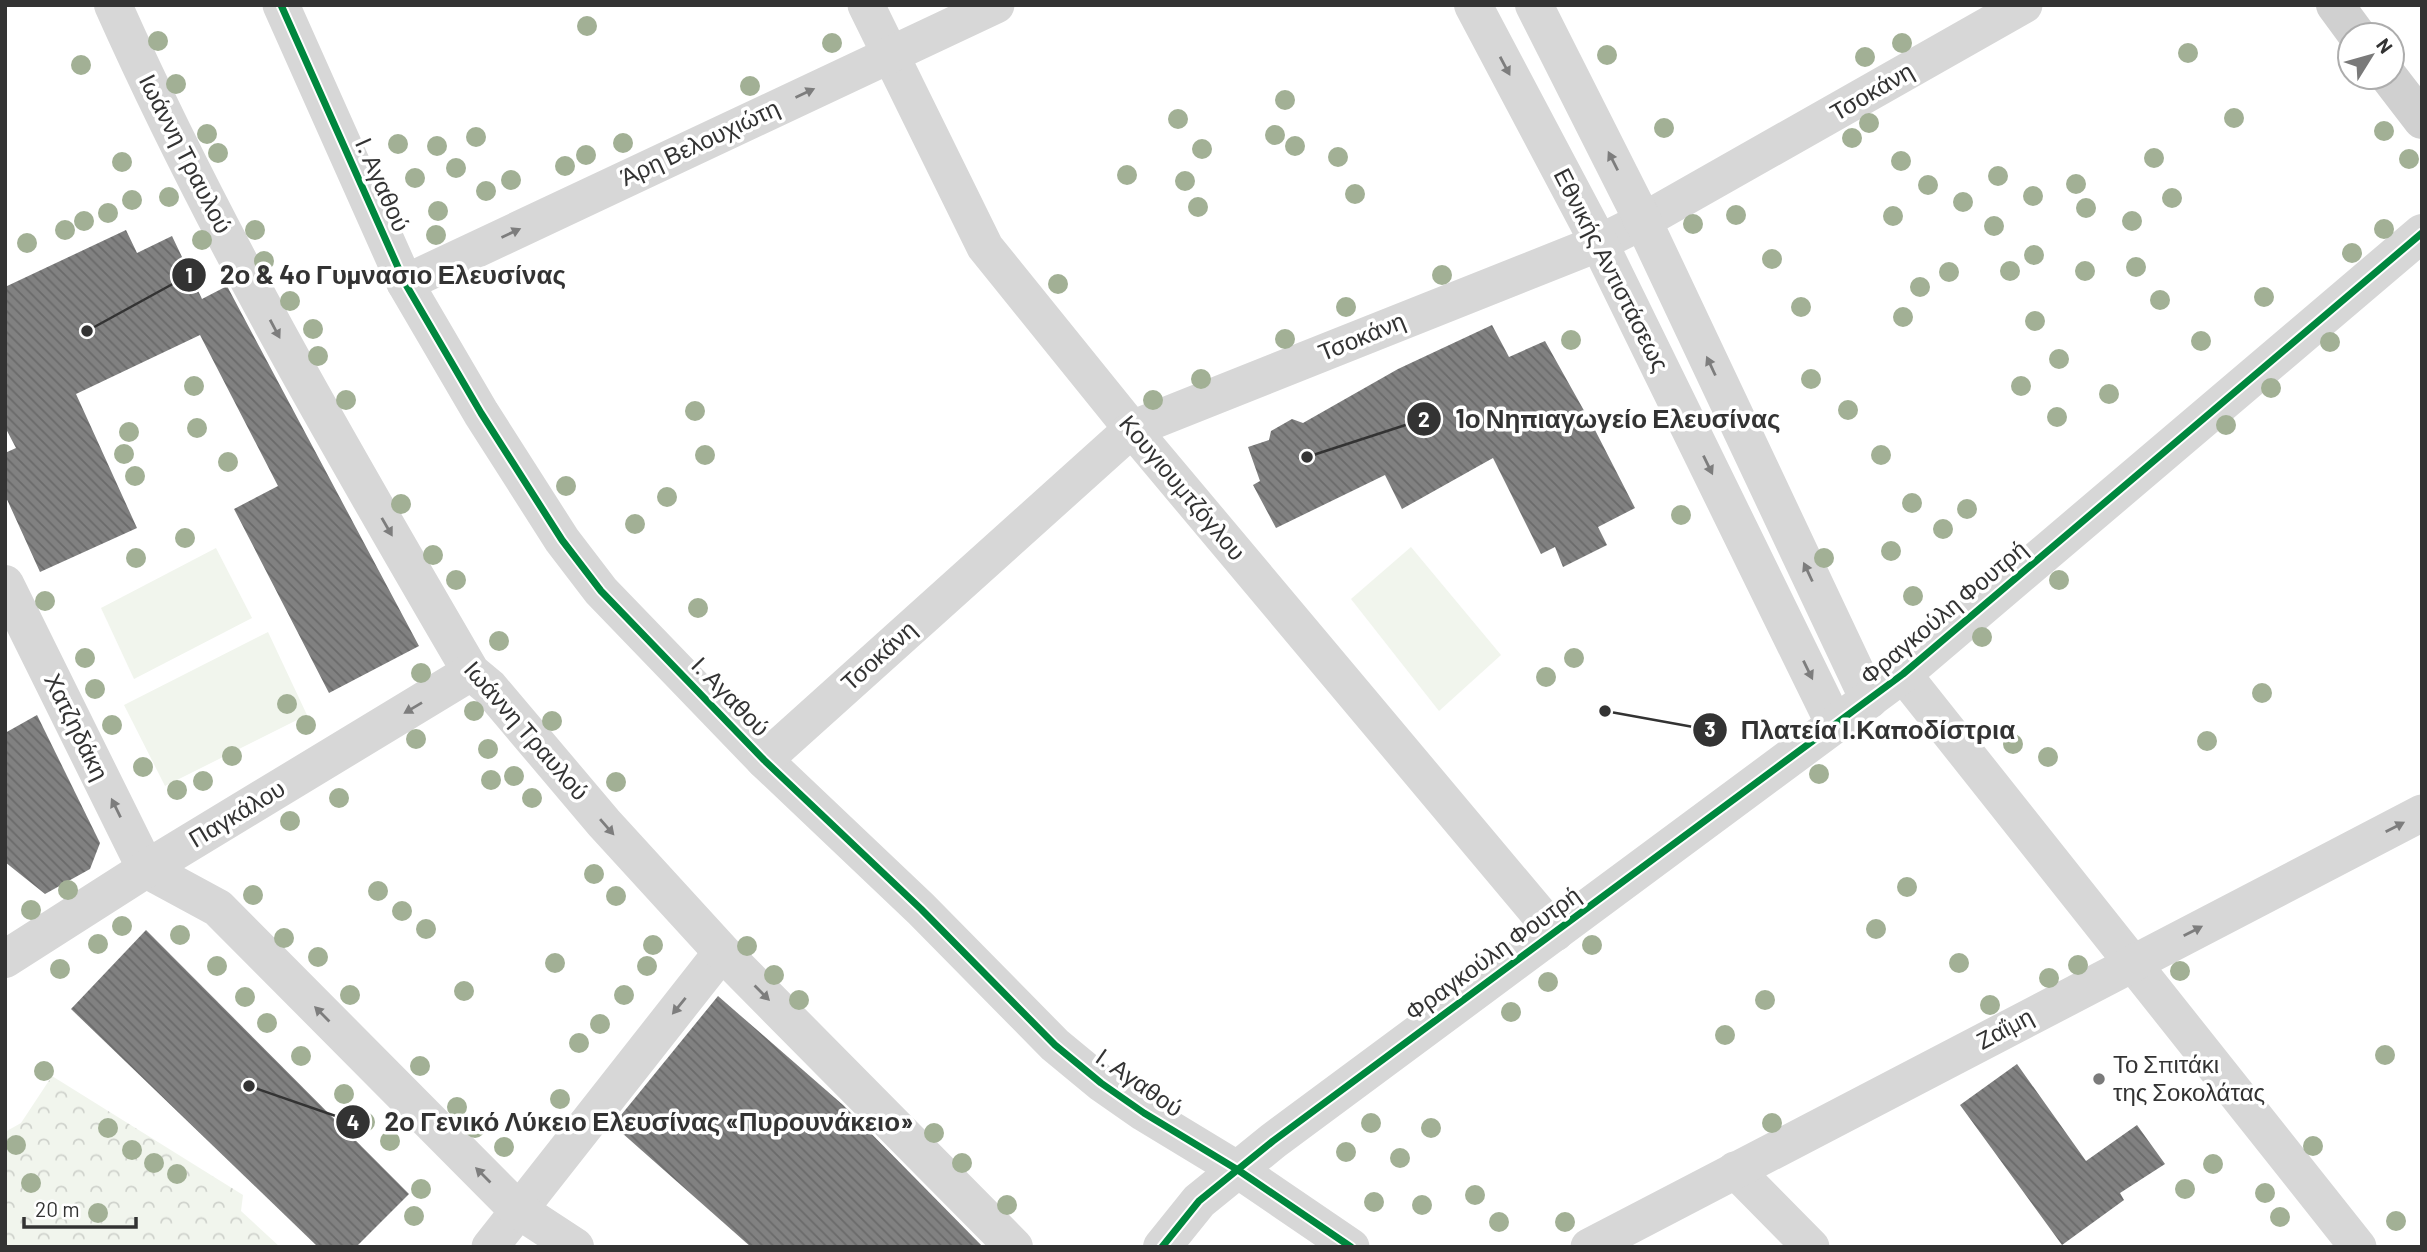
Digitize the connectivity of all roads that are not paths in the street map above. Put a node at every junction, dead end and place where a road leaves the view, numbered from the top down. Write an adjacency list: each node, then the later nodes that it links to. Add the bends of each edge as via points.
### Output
1 (113, 5): 19 (street, Ιωάννη Τραυλού, one-way to 19, via 157,105 306,388)
2 (281, 5): 16 (street, Ι. Αγαθού)
3 (866, 5): 10 (street, Κουγιουμτζόγλου)
4 (996, 5): 10 (street, Άρη Βελουχιώτη)
5 (1474, 5): 15 (street, Εθνικής Αντιστάσεως, one-way to 15)
6 (1534, 5): 13 (street, Εθνικής Αντιστάσεως, one-way to 6)
7 (2024, 5): 13 (street, Τσοκάνη)
8 (2335, 5): 9 (main road)
9 (2347, 21)
10 (888, 54): 16 (street, Άρη Βελουχιώτη, one-way to 10); 17 (street, Κουγιουμτζόγλου, via 985,247)
11 (2400, 91): 12 (main road)
12 (2422, 120)
13 (1643, 221): 15 (street, Τσοκάνη); 21 (street, Εθνικής Αντιστάσεως, one-way to 13)
14 (2422, 233): 20 (street, Φραγκούλη Φουτρή)
15 (1599, 243): 17 (street, Τσοκάνη); 22 (street, Εθνικής Αντιστάσεως, one-way to 22)
16 (405, 283): 23 (street, Ι. Αγαθού, via 562,540 601,591)
17 (1132, 429): 23 (street, Τσοκάνη); 26 (street, Κουγιουμτζόγλου)
18 (5, 584): 25 (street, Χατζηδάκη, one-way to 18)
19 (471, 672): 25 (street, Παγκάλου, one-way to 25); 27 (street, Ιωάννη Τραυλού, one-way to 27)
20 (1903, 674): 21 (street, Φραγκούλη Φουτρή); 29 (street)
21 (1869, 700): 22 (street, Φραγκούλη Φουτρή)
22 (1835, 725): 26 (street, Φραγκούλη Φουτρή)
23 (764, 760): 30 (street, Ι. Αγαθού, via 1055,1045 1133,1105)
24 (2422, 813): 29 (street, Ζαΐμη, one-way to 24)
25 (146, 869): 28 (street, Παγκάλου); 32 (street, one-way to 25, via 218,908)
26 (1555, 933): 30 (street, Φραγκούλη Φουτρή)
27 (722, 952): 32 (street, one-way to 32); 36 (street, Ιωάννη Τραυλού, one-way to 36)
28 (5, 959)
29 (2132, 962): 31 (street, Ζαΐμη); 40 (street)
30 (1238, 1170): 33 (street, Φραγκούλη Φουτρή); 37 (street, Ι. Αγαθού)
31 (1735, 1170): 38 (street, Ζαΐμη); 39 (street)
32 (517, 1209): 34 (street); 35 (street)
33 (1185, 1238)
34 (490, 1247)
35 (575, 1247)
36 (1014, 1247)
37 (1351, 1247)
38 (1589, 1247)
39 (1811, 1247)
40 (2358, 1247)

